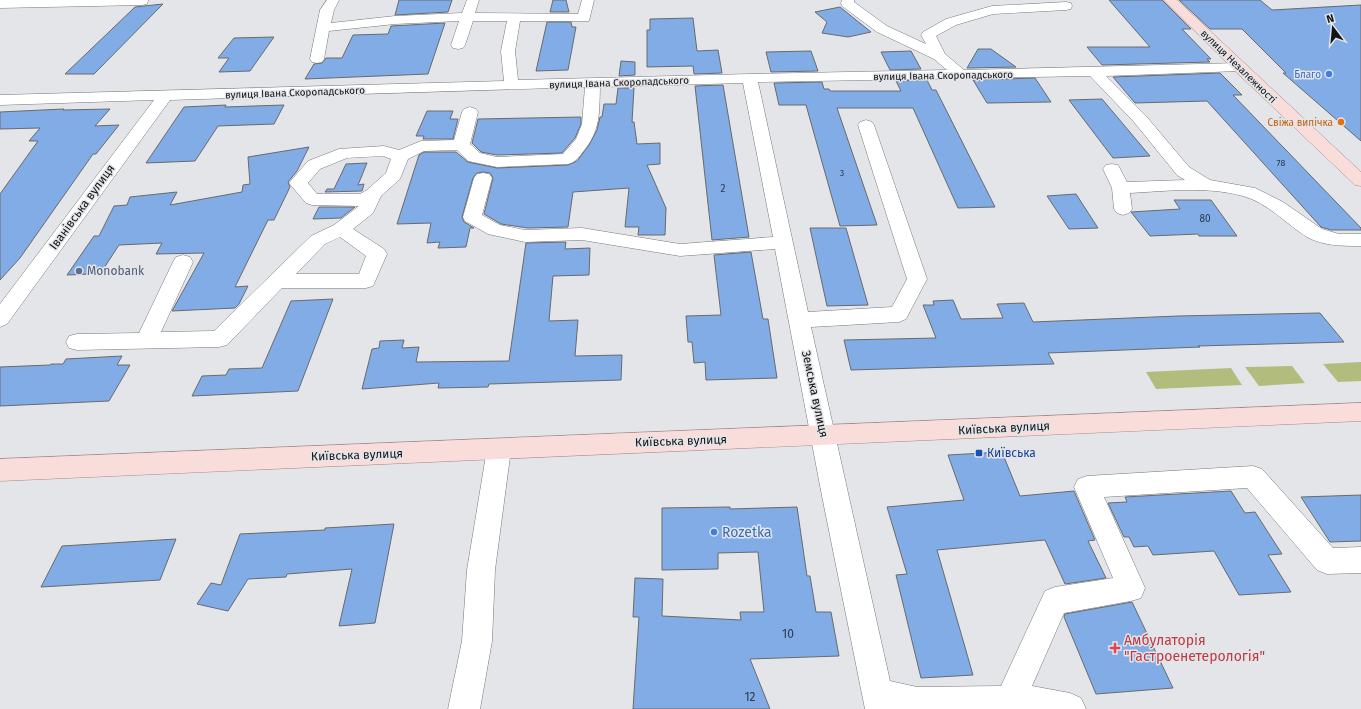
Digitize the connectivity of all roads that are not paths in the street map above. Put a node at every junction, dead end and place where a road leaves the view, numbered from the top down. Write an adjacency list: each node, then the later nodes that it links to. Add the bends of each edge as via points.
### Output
1 (333, 0): 11 (street, via 327,10)
2 (473, 0): 9 (street)
3 (588, 0): 10 (street, via 584,18)
4 (848, 0): 13 (street, via 847,3 882,29)
5 (1170, 0): 15 (main road, вулиця Незалежності)
6 (142, 1): 7 (street)
7 (0, 4)
8 (1066, 6): 13 (street, via 992,10 951,22 928,35)
9 (469, 17): 10 (street); 11 (street, via 395,20); 12 (street)
10 (514, 18): 20 (street, via 508,46)
11 (323, 28): 14 (street)
12 (458, 45)
13 (939, 56): 17 (street)
14 (317, 59)
15 (1239, 67): 16 (street, вулиця Івана Скоропадського); 28 (main road, вулиця Незалежності)
16 (1094, 72): 17 (street, вулиця Івана Скоропадського); 30 (street, via 1140,119 1183,171)
17 (960, 74): 18 (street, вулиця Івана Скоропадського)
18 (750, 78): 19 (street, вулиця Івана Скоропадського); 36 (street, Земська вулиця)
19 (593, 82): 20 (street, вулиця Івана Скоропадського); 25 (street, via 590,124 584,140 568,160 497,162 474,157)
20 (512, 85): 21 (street, вулиця Івана Скоропадського)
21 (164, 96): 22 (street, вулиця Івана Скоропадського); 39 (street, Іванівська вулиця)
22 (0, 100)
23 (470, 112): 25 (street)
24 (866, 125): 40 (street, via 917,279 899,314)
25 (461, 145): 26 (street, via 421,146)
26 (400, 156): 32 (street, via 394,175); 32 (street, via 384,151 345,153 314,165 298,183 312,200 363,200)
27 (1112, 168): 31 (street)
28 (1358, 176)
29 (483, 178): 36 (street, via 472,217 495,230 525,236 582,234 680,250)
30 (1205, 184): 31 (street); 35 (street, via 1249,192 1277,206 1315,233 1338,240)
31 (1120, 188): 33 (street)
32 (374, 194): 34 (street, via 367,209)
33 (1123, 209)
34 (341, 229): 38 (street, via 318,240); 38 (street, via 377,254 366,281)
35 (1361, 240)
36 (784, 242): 40 (street, Земська вулиця)
37 (183, 262): 41 (street)
38 (278, 281): 41 (street, via 219,339)
39 (0, 319)
40 (799, 320): 44 (street, Земська вулиця)
41 (146, 341): 42 (street)
42 (77, 342)
43 (1361, 412): 44 (main road, Київська вулиця)
44 (824, 436): 45 (main road, Київська вулиця); 48 (street, Земська вулиця)
45 (499, 449): 46 (main road, Київська вулиця); 50 (street, via 481,570 477,641)
46 (0, 470)
47 (1361, 560): 49 (street, via 1327,561 1253,477 1087,487 1131,588 1055,601)
48 (880, 701): 49 (street)
49 (1010, 701): 51 (street, via 1030,701)
50 (464, 709)
51 (1070, 709)

